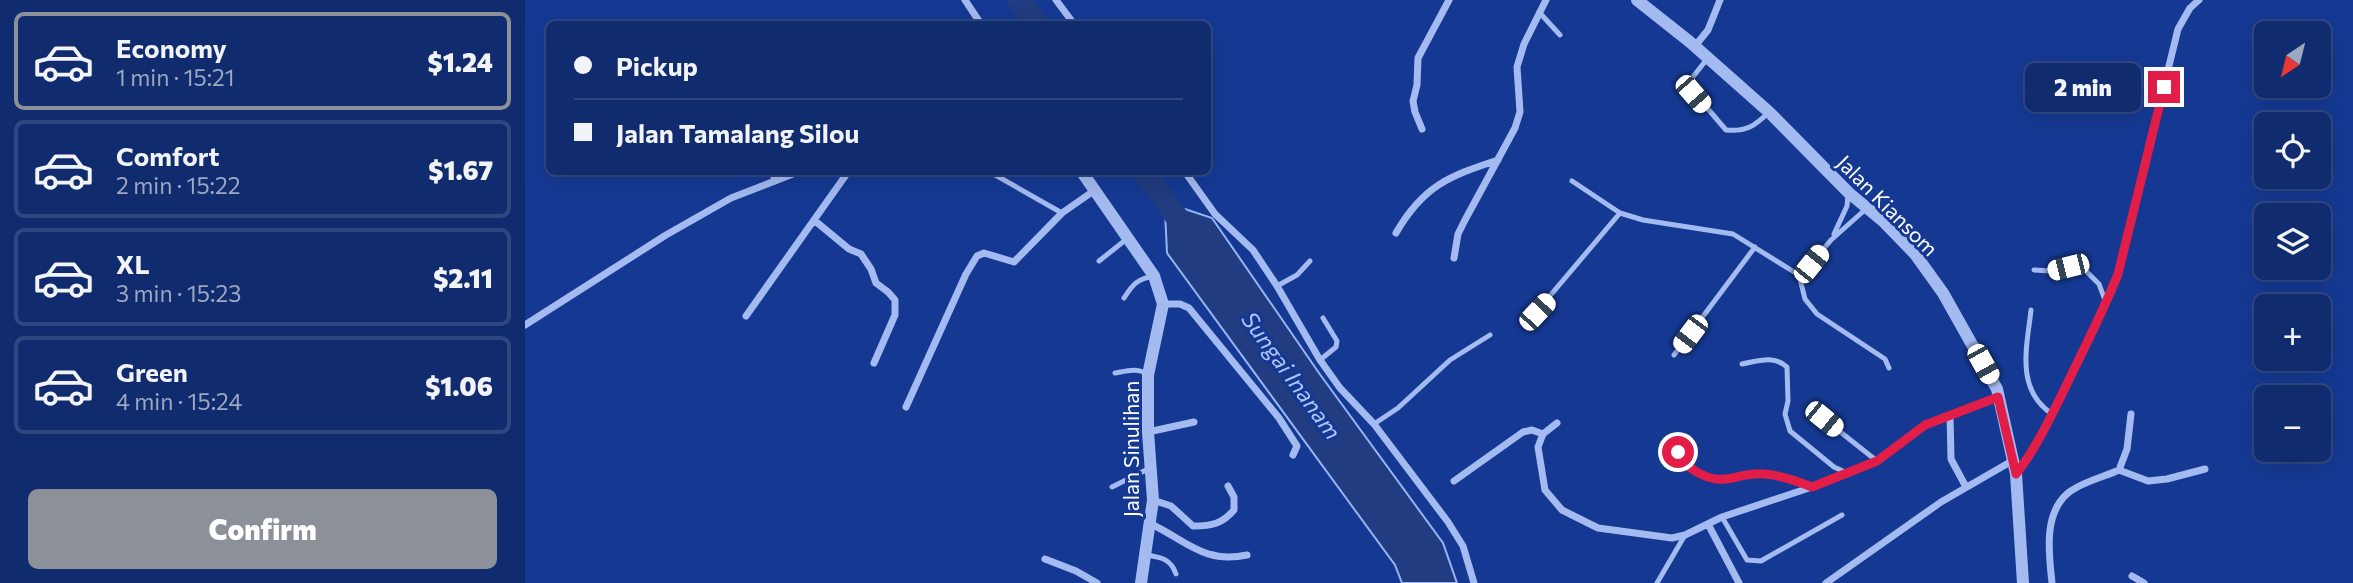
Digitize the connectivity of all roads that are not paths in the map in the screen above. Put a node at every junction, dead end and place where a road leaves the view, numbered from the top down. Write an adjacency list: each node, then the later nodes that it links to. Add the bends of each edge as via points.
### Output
1 (965, 0): 9 (street)
2 (1056, 0): 10 (street)
3 (1449, 0): 15 (street, via 1418,58 1413,101)
4 (1546, 0): 8 (street)
5 (1636, 0): 12 (street, Jalan Kiansom)
6 (1720, 0): 12 (street, via 1708,30)
7 (2199, 0): 43 (street, via 2178,29 2118,274)
8 (1539, 12): 11 (lane); 16 (street, via 1517,66 1520,113)
9 (979, 21)
10 (1073, 21)
11 (1560, 35)
12 (1695, 46): 13 (street, Jalan Kiansom)
13 (1708, 58): 14 (street, Jalan Kiansom); 14 (lane, via 1690,88 1726,130 1749,129)
14 (1769, 112): 26 (street, Jalan Kiansom)
15 (1422, 129)
16 (1499, 160): 31 (street, via 1432,188 1416,201); 35 (street, via 1458,234)
17 (772, 175): 24 (lane)
18 (790, 175): 24 (street)
19 (846, 175): 30 (street)
20 (995, 175): 28 (lane)
21 (1084, 175): 25 (street, Jalan Sinulihan)
22 (1187, 175): 41 (street, via 1215,214 1253,250)
23 (1572, 181): 29 (lane)
24 (775, 182): 49 (street, via 731,198)
25 (1095, 190): 28 (street); 32 (street, Jalan Sinulihan)
26 (1849, 193): 27 (street, Jalan Kiansom); 33 (lane)
27 (1867, 208): 33 (lane); 58 (street, Jalan Kiansom, via 1915,254 1943,293)
28 (1062, 213): 59 (street, via 1014,262 984,253 977,256)
29 (1620, 213): 34 (lane, via 1733,234); 48 (lane)
30 (814, 220): 46 (street); 53 (street, via 861,254 876,283 895,300 895,315)
31 (1396, 233)
32 (1128, 238): 36 (lane); 40 (street, Jalan Sinulihan)
33 (1831, 240): 39 (lane)
34 (1755, 247): 39 (lane); 51 (lane)
35 (1454, 258)
36 (1099, 261)
37 (1310, 261): 41 (lane)
38 (2034, 270): 43 (lane, via 2081,266 2099,284)
39 (1799, 275): 55 (lane, via 1805,299 1817,314 1885,359)
40 (1154, 276): 42 (lane, via 1139,279); 44 (street, Jalan Sinulihan)
41 (1277, 286): 52 (street)
42 (1123, 298)
43 (2106, 303): 60 (street)
44 (1163, 304): 57 (street, Jalan Sinulihan); 70 (street, via 1189,308 1279,418 1297,446)
45 (2031, 310): 60 (lane, via 2025,344 2030,385 2041,406)
46 (746, 316)
47 (1323, 318): 52 (lane, via 1337,341)
48 (1527, 323)
49 (525, 325)
50 (1490, 335): 66 (lane, via 1450,360)
51 (1674, 355)
52 (1321, 360): 66 (street)
53 (874, 363)
54 (1742, 364): 76 (lane, via 1767,358 1787,367 1785,414 1790,431)
55 (1889, 368)
56 (1115, 373): 57 (lane, via 1133,370)
57 (1148, 375): 67 (street, Jalan Sinulihan)
58 (1998, 397): 62 (street); 72 (street, Jalan Kiansom)
59 (906, 407)
60 (2052, 414): 77 (street)
61 (2131, 414): 74 (street)
62 (1950, 415): 71 (street, via 1925,425); 82 (street, via 1951,459)
63 (1824, 419): 71 (lane)
64 (1194, 422): 67 (street)
65 (1557, 423): 68 (street)
66 (1374, 424): 96 (street, via 1463,545)
67 (1148, 432): 73 (street, Jalan Sinulihan)
68 (1543, 433): 78 (street, via 1523,432); 88 (street, via 1538,447 1545,490 1562,510 1598,528 1672,538)
69 (1678, 452): 81 (lane, via 1681,461 1716,481 1763,473)
70 (1293, 455)
71 (1877, 461): 76 (street)
72 (2012, 461): 77 (street, Jalan Kiansom); 82 (street)
73 (1150, 468): 80 (lane); 83 (street, Jalan Sinulihan)
74 (2119, 470): 75 (street, via 2148,481); 101 (street, via 2070,491 2059,502 2049,542)
75 (2205, 470)
76 (1847, 473): 81 (street)
77 (2016, 474): 100 (street, Jalan Kiansom)
78 (1454, 481)
79 (1228, 486): 83 (street, via 1234,510 1225,522 1193,526 1171,506)
80 (1112, 487)
81 (1812, 487): 85 (street)
82 (1965, 487): 99 (street)
83 (1153, 500): 86 (street, Jalan Sinulihan)
84 (1842, 514): 85 (lane, via 1761,561 1747,560)
85 (1722, 517): 87 (street)
86 (1151, 524): 89 (street, Jalan Sinulihan); 90 (street, via 1201,553)
87 (1708, 524): 88 (street); 98 (street)
88 (1685, 535): 97 (lane)
89 (1146, 555): 92 (lane, via 1164,558 1174,565); 95 (street, Jalan Sinulihan)
90 (1247, 555)
91 (1045, 559): 94 (street)
92 (1176, 574)
93 (2132, 576): 102 (street)
94 (1097, 583)
95 (1141, 583)
96 (1474, 583)
97 (1657, 583)
98 (1739, 583)
99 (1826, 583)
100 (2022, 583)
101 (2052, 583)
102 (2144, 583)

